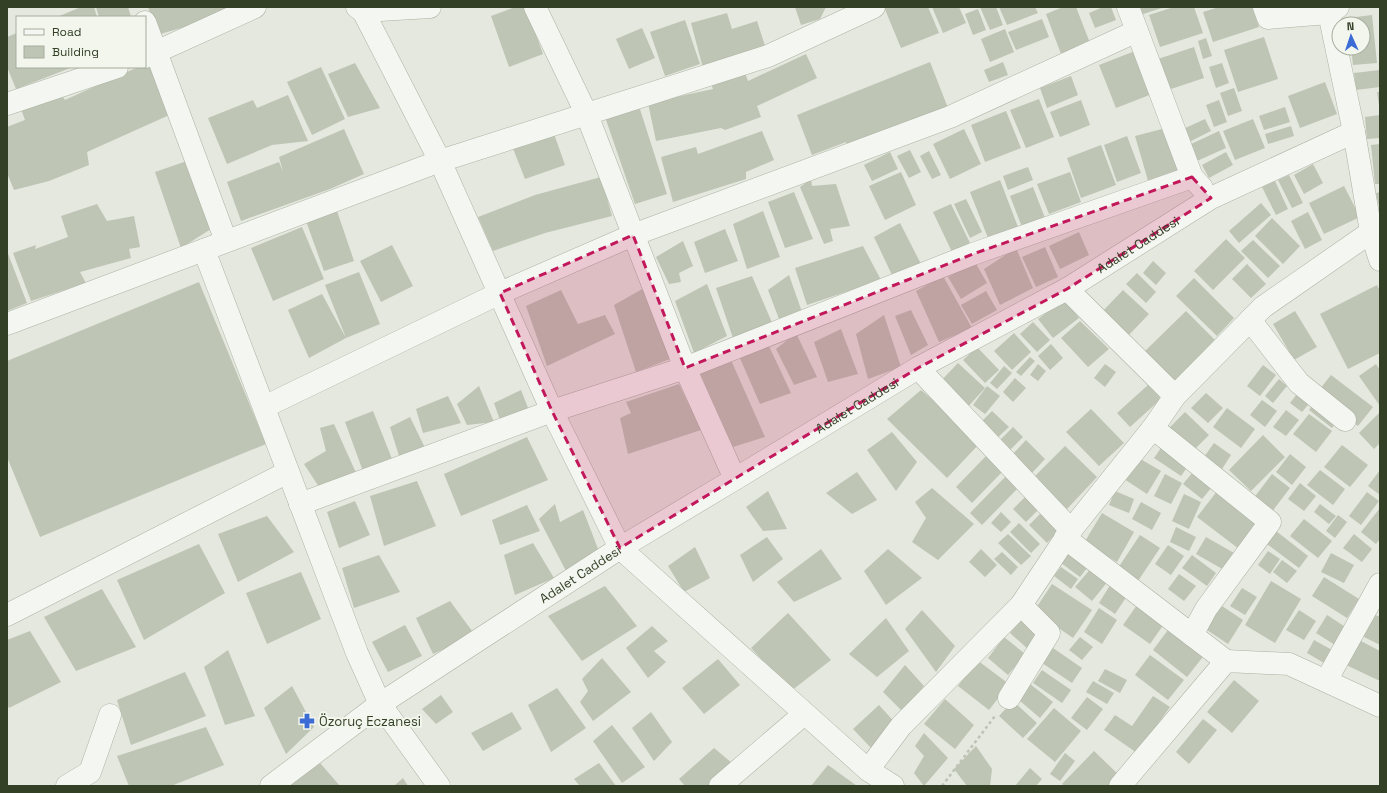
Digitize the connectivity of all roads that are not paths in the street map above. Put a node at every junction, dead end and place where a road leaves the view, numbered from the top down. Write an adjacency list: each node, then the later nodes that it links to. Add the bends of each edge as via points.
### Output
1 (255, 7): 11 (street)
2 (430, 7): 7 (street)
3 (535, 7): 14 (street)
4 (874, 7): 14 (street, via 768,56)
5 (1128, 7): 10 (street)
6 (1264, 7): 8 (street, via 1268,18)
7 (360, 9): 16 (street)
8 (1333, 10): 15 (street)
9 (146, 29): 11 (street)
10 (1138, 31): 17 (street); 20 (street, via 950,117)
11 (150, 56): 21 (street)
12 (113, 68): 13 (street)
13 (7, 104)
14 (587, 115): 16 (street); 20 (street)
15 (1354, 132): 18 (street, Adalet Caddesi); 19 (street)
16 (440, 161): 21 (street); 25 (street)
17 (1192, 177): 18 (street); 28 (street, via 973,254)
18 (1211, 198): 24 (street, Adalet Caddesi)
19 (1371, 232): 23 (street); 26 (street, via 1263,306)
20 (633, 236): 25 (street); 28 (street)
21 (226, 241): 22 (street)
22 (204, 250): 27 (street); 31 (street)
23 (1380, 260)
24 (1067, 289): 29 (street, Adalet Caddesi); 30 (street)
25 (500, 294): 31 (street); 32 (street)
26 (1250, 320): 30 (street); 33 (street, via 1299,383)
27 (7, 324)
28 (685, 368): 32 (street); 36 (street)
29 (918, 368): 36 (street, Adalet Caddesi); 38 (street)
30 (1175, 396): 34 (street)
31 (264, 407): 35 (street)
32 (552, 411): 37 (street); 39 (street)
33 (1345, 420)
34 (1153, 428): 38 (street); 43 (street, via 1270,522 1206,609)
35 (288, 472): 37 (street); 42 (street)
36 (735, 479): 39 (street, Adalet Caddesi)
37 (300, 504): 47 (street, via 357,653)
38 (1068, 534): 41 (street); 43 (street)
39 (620, 548): 47 (street, Adalet Caddesi); 49 (street)
40 (1380, 584): 45 (street)
41 (1021, 605): 46 (street, via 1049,633); 51 (street, via 901,726)
42 (7, 615)
43 (1192, 635): 44 (street)
44 (1226, 661): 45 (street, via 1289,664); 57 (street)
45 (1326, 681): 48 (street)
46 (1009, 698)
47 (380, 704): 53 (street, Adalet Caddesi); 54 (street)
48 (1380, 706)
49 (804, 714): 51 (street); 55 (street)
50 (110, 715): 52 (street, via 90,772)
51 (868, 770): 56 (street)
52 (67, 786)
53 (271, 786)
54 (439, 786)
55 (720, 786)
56 (893, 786)
57 (1120, 786)

